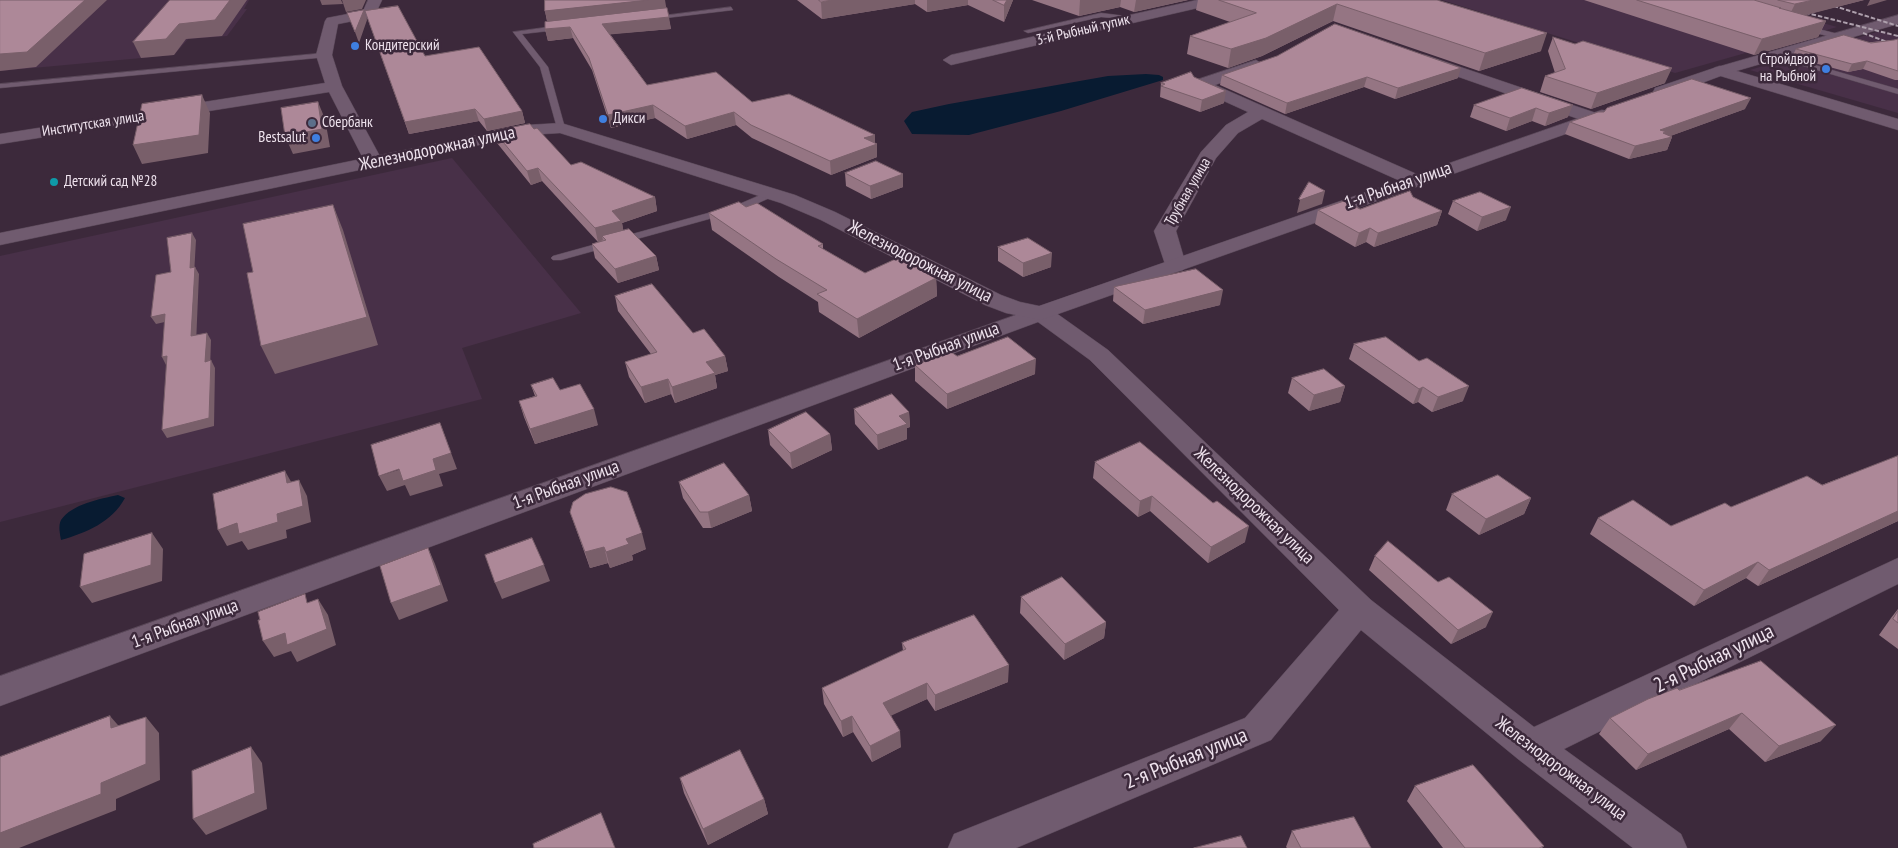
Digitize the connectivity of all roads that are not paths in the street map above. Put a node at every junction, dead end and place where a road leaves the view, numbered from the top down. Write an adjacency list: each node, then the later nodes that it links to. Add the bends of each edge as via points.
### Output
1 (375, 0): 12 (street, via 369,14 332,22)
2 (1215, 0): 4 (street, 3-й Рыбный тупик)
3 (731, 9): 5 (lane)
4 (1138, 18): 9 (lane, via 1101,15); 14 (street, 3-й Рыбный тупик)
5 (639, 19)
6 (1898, 19): 10 (street)
7 (1795, 25): 10 (lane)
8 (574, 26): 27 (lane, via 517,32 544,67)
9 (1028, 31)
10 (1838, 37): 13 (street)
11 (1406, 53): 25 (street)
12 (324, 55): 19 (lane); 20 (street)
13 (1776, 55): 16 (street); 21 (lane)
14 (951, 60)
15 (1268, 60): 24 (street, via 1224,78 1199,84)
16 (1720, 71): 18 (street); 26 (street)
17 (1667, 76): 18 (street)
18 (1688, 83): 22 (street)
19 (0, 86)
20 (334, 86): 28 (street, Институтская улица); 29 (street)
21 (1898, 92)
22 (1648, 98)
23 (1620, 108): 25 (street, 1-я Рыбная улица)
24 (1261, 112): 30 (street); 34 (street, Трубная улица, via 1232,129 1208,156 1165,231)
25 (1594, 118): 30 (street, 1-я Рыбная улица)
26 (1898, 124)
27 (561, 128): 29 (street, Железнодорожная улица, via 527,130); 31 (street, Железнодорожная улица)
28 (0, 138)
29 (374, 162): 32 (street, Железнодорожная улица)
30 (1414, 180): 34 (street, 1-я Рыбная улица)
31 (772, 193): 33 (lane, via 741,207); 35 (street, Железнодорожная улица, via 828,216 993,300)
32 (0, 239)
33 (557, 258)
34 (1175, 265): 35 (street, 1-я Рыбная улица)
35 (1041, 313): 37 (street, Железнодорожная улица, via 1099,354); 38 (street, 1-я Рыбная улица)
36 (1898, 570): 39 (street, 2-я Рыбная улица)
37 (1359, 608): 39 (street, Железнодорожная улица); 40 (street, 2-я Рыбная улица, via 1258,729)
38 (0, 691)
39 (1531, 747): 41 (street, Железнодорожная улица)
40 (969, 848)
41 (1666, 848)

